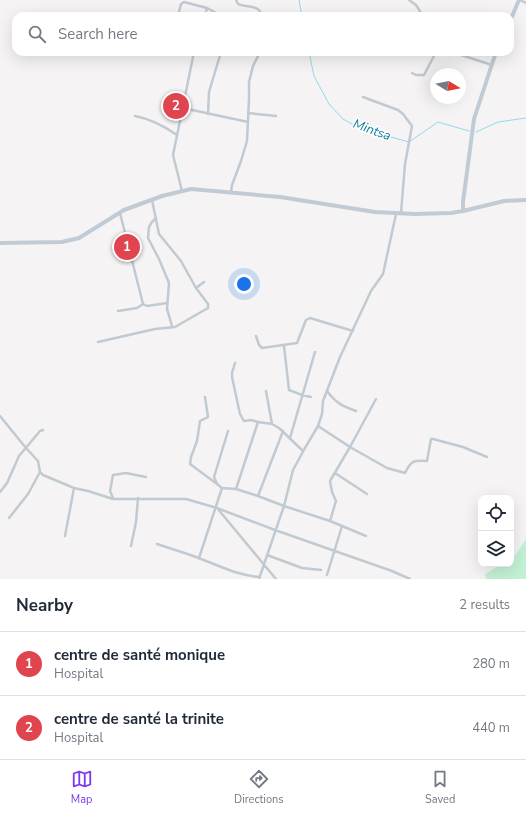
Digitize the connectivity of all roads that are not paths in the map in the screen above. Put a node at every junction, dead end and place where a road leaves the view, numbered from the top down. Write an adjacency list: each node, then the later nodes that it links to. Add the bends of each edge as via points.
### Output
1 (236, 0): 9 (street, via 242,6 253,6)
2 (409, 0): 10 (street)
3 (519, 0): 4 (street); 11 (main road)
4 (526, 3)
5 (208, 8): 6 (street, via 182,2); 7 (street); 8 (street)
6 (179, 12)
7 (206, 12)
8 (215, 12)
9 (260, 12)
10 (421, 12)
11 (514, 12)
12 (193, 56): 21 (street)
13 (220, 56): 23 (street, via 209,92)
14 (258, 56): 22 (street, via 249,82)
15 (434, 56): 19 (street, via 424,75)
16 (464, 56): 18 (street)
17 (495, 56): 18 (main road)
18 (492, 65): 32 (main road, via 474,119 462,202)
19 (412, 73)
20 (363, 97): 34 (street, via 398,110 412,126)
21 (183, 108): 23 (street); 27 (street)
22 (248, 113): 25 (street); 26 (street)
23 (208, 114): 26 (street)
24 (135, 116): 27 (street, via 161,124)
25 (276, 116)
26 (248, 122): 29 (street, via 247,141)
27 (177, 134): 28 (street, via 173,155)
28 (182, 191): 29 (main road, via 191,189); 30 (main road)
29 (231, 192): 34 (main road)
30 (152, 200): 33 (main road); 35 (street)
31 (526, 200): 32 (main road, via 504,201)
32 (463, 212): 34 (main road)
33 (120, 213): 36 (main road, via 79,238 62,242); 40 (street)
34 (399, 214): 43 (street, via 383,274 371,292)
35 (156, 218): 38 (street, via 159,234 181,261); 39 (street, via 149,227 148,238 169,283)
36 (0, 243)
37 (204, 282): 38 (street)
38 (196, 288): 42 (street, via 208,304 208,308 175,327)
39 (167, 303): 40 (street, via 147,306); 42 (street)
40 (143, 304): 41 (street, via 137,308)
41 (118, 311)
42 (172, 326): 45 (street)
43 (353, 331): 46 (street, via 310,318 306,320 297,343); 50 (street)
44 (256, 336): 46 (street, via 262,348)
45 (98, 342)
46 (284, 346): 51 (street, via 289,390)
47 (315, 352): 51 (street)
48 (236, 363): 57 (street, via 232,377 240,414 244,421)
49 (266, 391): 58 (street)
50 (327, 391): 55 (street, via 334,401); 59 (street)
51 (302, 395): 53 (street); 63 (street)
52 (205, 397): 71 (street, via 208,417 200,421 190,464)
53 (311, 397)
54 (376, 399): 64 (street)
55 (356, 411)
56 (0, 416): 65 (street)
57 (258, 422): 58 (street); 74 (street)
58 (272, 424): 62 (street)
59 (318, 426): 64 (street); 66 (street)
60 (43, 430): 65 (street)
61 (228, 431): 71 (street, via 215,470)
62 (283, 431): 63 (street); 77 (street)
63 (290, 439): 66 (street)
64 (350, 447): 67 (street, via 387,468 404,473 415,460 427,461 431,439 463,447); 69 (street)
65 (26, 448): 68 (street, via 38,461); 75 (street)
66 (303, 451): 80 (street, via 293,470)
67 (487, 457)
68 (40, 472): 72 (street); 82 (street, via 28,494)
69 (335, 473): 76 (street); 83 (street, via 330,481 336,502)
70 (146, 476): 79 (street, via 126,473 113,475 110,491)
71 (217, 484): 73 (street)
72 (74, 488): 79 (street); 86 (street)
73 (222, 488): 74 (street); 81 (street)
74 (236, 489): 77 (street)
75 (0, 492)
76 (367, 494)
77 (258, 496): 80 (street)
78 (138, 498): 79 (street); 81 (street, via 186,499); 89 (street)
79 (113, 499)
80 (284, 506): 83 (street); 85 (street)
81 (217, 508): 85 (street); 92 (street); 93 (street)
82 (9, 518)
83 (330, 521): 84 (street)
84 (342, 526): 87 (street); 90 (street)
85 (275, 530): 90 (street); 91 (street)
86 (65, 536)
87 (366, 536)
88 (157, 544): 92 (street)
89 (131, 546)
90 (334, 550): 95 (street); 98 (street)
91 (267, 555): 93 (street); 94 (street, via 302,568)
92 (199, 558): 96 (street)
93 (264, 565): 96 (street); 97 (street)
94 (321, 570)
95 (326, 576)
96 (259, 578)
97 (276, 579)
98 (410, 579)

